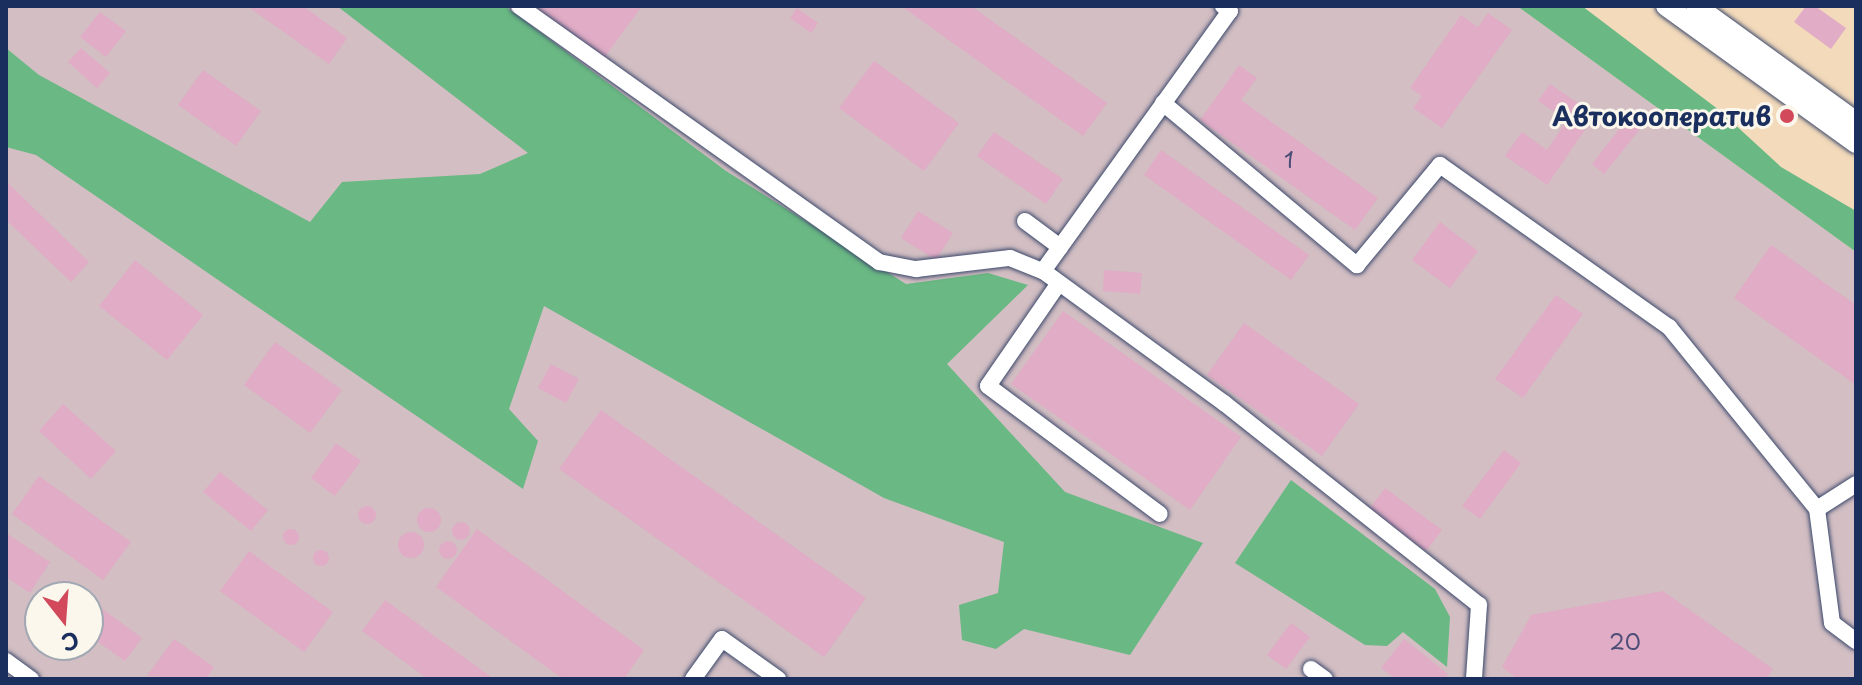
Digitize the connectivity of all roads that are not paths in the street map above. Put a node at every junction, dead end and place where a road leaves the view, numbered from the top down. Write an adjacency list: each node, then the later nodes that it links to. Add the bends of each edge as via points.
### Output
1 (519, 6): 10 (lane, via 879,262 916,269 1010,258)
2 (1223, 6): 5 (lane, via 1230,11)
3 (1666, 6): 7 (main road)
4 (1696, 6): 6 (main road)
5 (1163, 103): 9 (lane); 13 (lane, via 1357,265 1440,165 1669,327)
6 (1856, 122)
7 (1856, 143)
8 (1025, 221): 9 (lane)
9 (1060, 247): 10 (lane)
10 (1043, 271): 11 (lane)
11 (1059, 283): 14 (lane, via 988,386); 20 (lane, via 1224,403 1479,605)
12 (1856, 484): 13 (lane)
13 (1817, 509): 15 (lane, via 1832,623)
14 (1160, 514)
15 (1856, 641)
16 (6, 661): 17 (lane)
17 (31, 679)
18 (693, 679): 19 (lane, via 722,639)
19 (778, 679)
20 (1474, 679)

